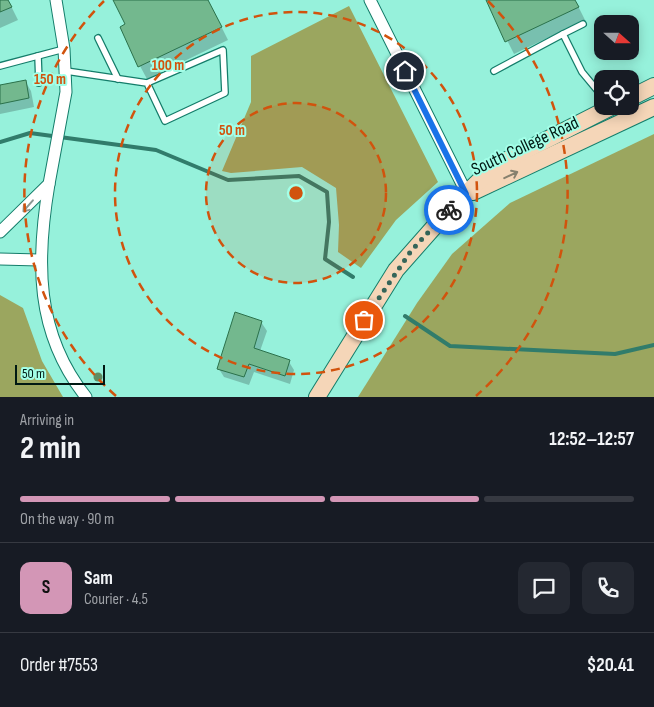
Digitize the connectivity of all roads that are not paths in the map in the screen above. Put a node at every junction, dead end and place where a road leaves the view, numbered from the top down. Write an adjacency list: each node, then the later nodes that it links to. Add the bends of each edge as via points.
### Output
1 (56, 0): 6 (street)
2 (370, 0): 22 (street)
3 (582, 24): 4 (lane)
4 (563, 34): 10 (lane); 15 (lane, via 582,72)
5 (98, 38): 11 (lane)
6 (64, 49): 7 (lane); 9 (street)
7 (38, 56): 8 (lane); 12 (lane)
8 (0, 66)
9 (66, 71): 11 (lane); 21 (street, via 65,100)
10 (494, 71)
11 (118, 79): 13 (lane)
12 (39, 83)
13 (147, 83): 13 (lane, via 181,68 223,50 225,93 165,121)
14 (654, 86): 16 (street)
15 (594, 87)
16 (639, 94)
17 (654, 107): 20 (street, South College Road)
18 (594, 112): 22 (street, South College Road, via 503,162)
19 (613, 115): 20 (lane)
20 (617, 124): 22 (street, South College Road, one-way to 20)
21 (49, 180): 23 (street, one-way to 23); 25 (street)
22 (466, 194): 27 (street, South College Road, via 396,270)
23 (0, 232)
24 (0, 260): 25 (street)
25 (39, 260): 26 (street, via 45,306 54,338 64,362)
26 (86, 397)
27 (317, 397)

